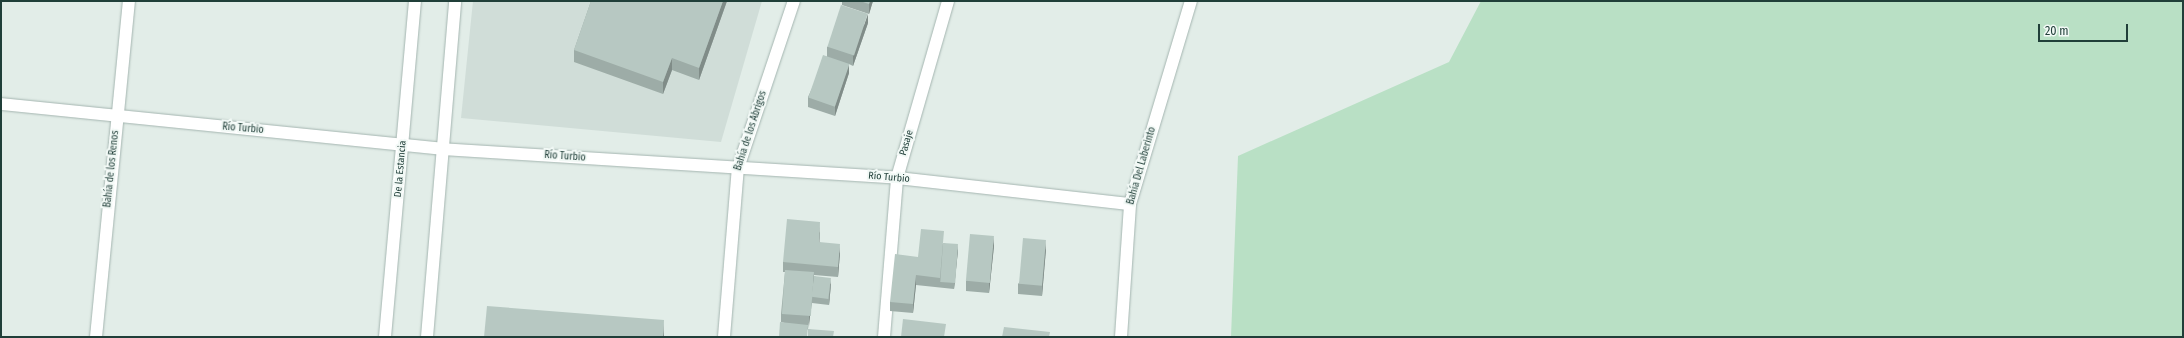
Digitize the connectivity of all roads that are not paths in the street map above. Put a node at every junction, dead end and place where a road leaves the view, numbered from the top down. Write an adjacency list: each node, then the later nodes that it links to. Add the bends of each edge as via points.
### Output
1 (129, 1): 8 (street, Bahía de los Renos)
2 (415, 1): 9 (street, De la Estancia)
3 (455, 1): 10 (street)
4 (794, 1): 11 (street, Bahía de los Abrigos)
5 (948, 1): 12 (street, Pasaje)
6 (1191, 1): 13 (street, Bahía Del Laberinto)
7 (1, 104): 8 (street, Río Turbio)
8 (117, 117): 9 (street, Río Turbio); 14 (street, Bahía de los Renos)
9 (403, 144): 10 (street, Río Turbio); 15 (street, De la Estancia)
10 (441, 149): 11 (street, Río Turbio); 16 (street)
11 (738, 168): 12 (street, Río Turbio); 17 (street, Bahía de los Abrigos)
12 (897, 178): 13 (street, Río Turbio); 18 (street, Pasaje)
13 (1130, 204): 19 (street, Bahía Del Laberinto)
14 (96, 337)
15 (385, 337)
16 (426, 337)
17 (724, 337)
18 (884, 337)
19 (1121, 337)

